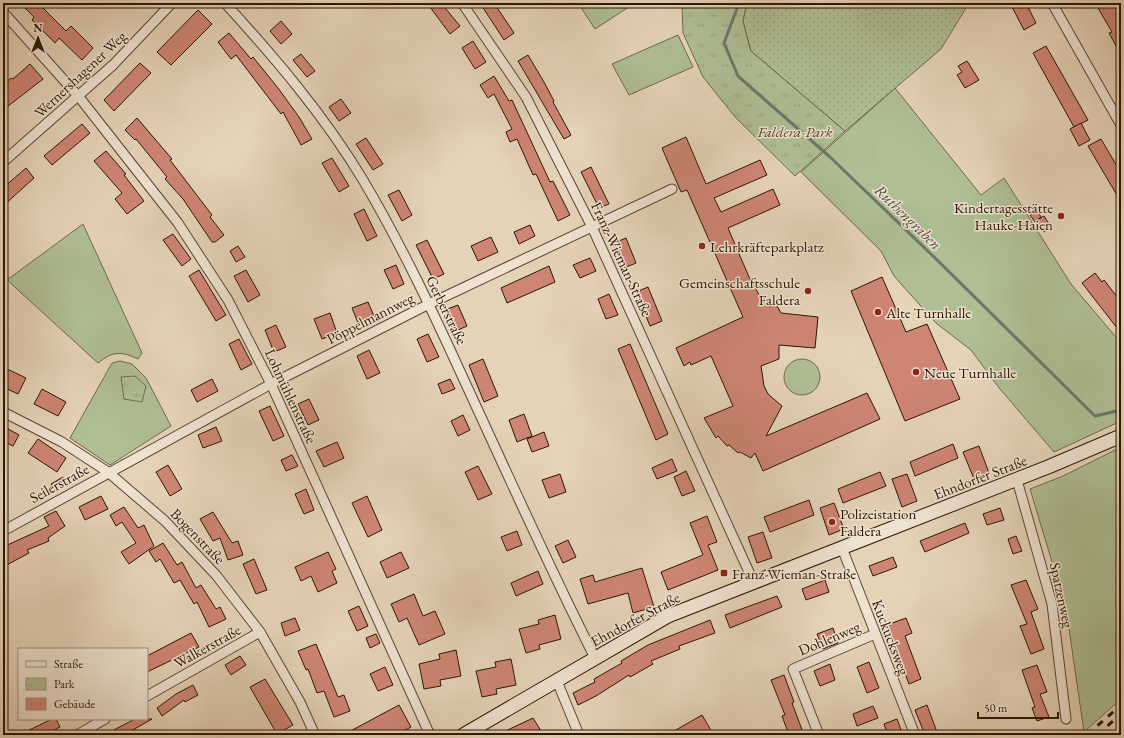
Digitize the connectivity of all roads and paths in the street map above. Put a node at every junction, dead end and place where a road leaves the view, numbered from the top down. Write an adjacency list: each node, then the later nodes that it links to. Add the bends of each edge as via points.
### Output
1 (172, 3): 6 (street, Wernershagener Weg)
2 (225, 3): 11 (street, Gerberstraße, via 277,61 328,128 396,237)
3 (462, 3): 10 (street, Franz-Wieman-Straße, via 526,97)
4 (1052, 3): 7 (street)
5 (3, 12): 6 (street, Lohmühlenstraße)
6 (79, 97): 8 (street, Wernershagener Weg); 12 (street, Lohmühlenstraße, via 178,223 228,300)
7 (1121, 125)
8 (3, 162)
9 (672, 189): 10 (street, Pöppelmannweg)
10 (592, 227): 11 (street, Pöppelmannweg); 19 (street, Franz-Wieman-Straße)
11 (429, 304): 12 (street, Pöppelmannweg); 22 (street, Gerberstraße)
12 (271, 384): 15 (street, Pöppelmannweg); 29 (street, Lohmühlenstraße)
13 (3, 412): 15 (street, Bogenstraße, via 62,442)
14 (1121, 436): 16 (street, Ehndorfer Straße)
15 (108, 472): 17 (street, Seilerstraße); 20 (street, Bogenstraße, via 165,521 216,575)
16 (1017, 480): 18 (street, Ehndorfer Straße); 25 (street, Spatzenweg, via 1052,604)
17 (3, 531)
18 (842, 548): 19 (street, Ehndorfer Straße); 21 (street, Kuckucksweg)
19 (754, 583): 22 (street, Ehndorfer Straße, via 668,616)
20 (260, 632): 24 (street, Walkerstraße); 28 (street, Bogenstraße, via 300,702)
21 (875, 634): 32 (street, Dohlenweg, via 793,668); 33 (street, Kuckucksweg)
22 (595, 658): 23 (street, Ehndorfer Straße)
23 (557, 681): 30 (street, Ehndorfer Straße); 31 (street)
24 (148, 695)
25 (1066, 719)
26 (103, 720): 27 (street)
27 (77, 735)
28 (315, 735)
29 (430, 735)
30 (463, 735)
31 (579, 735)
32 (819, 735)
33 (915, 735)

